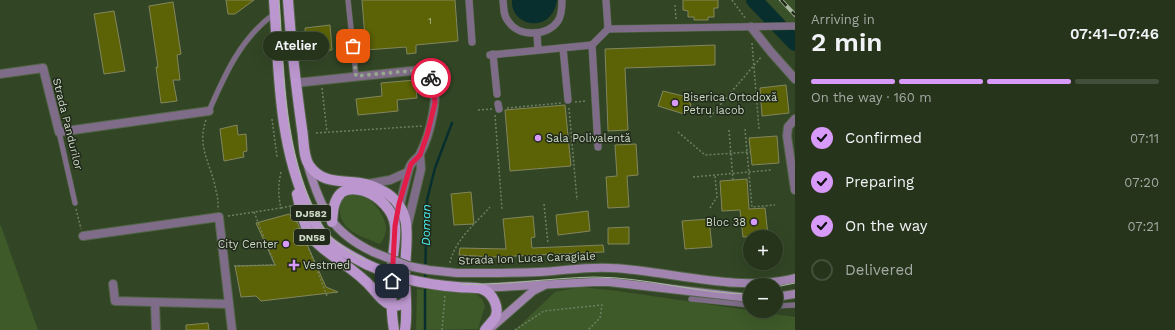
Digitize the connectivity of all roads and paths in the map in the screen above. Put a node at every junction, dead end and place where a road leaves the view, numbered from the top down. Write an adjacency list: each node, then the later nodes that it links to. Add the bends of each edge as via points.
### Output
1 (274, 0): 10 (main road, DN58)
2 (288, 0): 26 (main road, Strada Ion Luca Caragiale)
3 (348, 0): 24 (lane)
4 (469, 0): 16 (street)
5 (504, 0): 15 (street, via 504,12 508,22 525,32)
6 (562, 0): 15 (street, via 562,11 557,22 548,30)
7 (606, 0): 14 (street)
8 (732, 0): 12 (path)
9 (674, 5): 13 (path)
10 (275, 13): 32 (lane, via 261,23 245,42 232,62); 44 (main road, DN58)
11 (795, 26): 12 (street)
12 (754, 27): 13 (street); 20 (street)
13 (677, 28): 14 (street)
14 (608, 29): 18 (street)
15 (537, 34): 21 (street)
16 (472, 42)
17 (752, 43): 22 (path)
18 (592, 45): 19 (street); 28 (street)
19 (563, 48): 21 (street); 30 (street)
20 (768, 49): 22 (path); 25 (street)
21 (538, 50): 29 (street, via 492,54)
22 (754, 67): 33 (path); 38 (path)
23 (0, 74): 40 (street, Strada Pandurilor, via 43,68)
24 (356, 76): 26 (street); 36 (street, via 420,70 429,74 433,81 435,103)
25 (795, 79)
26 (295, 83): 51 (main road, Strada Ion Luca Caragiale)
27 (323, 96): 41 (path)
28 (595, 100): 30 (path); 45 (street)
29 (498, 101): 30 (path)
30 (568, 101): 62 (path)
31 (478, 110): 69 (path, via 495,109)
32 (209, 111): 40 (street); 72 (path, via 203,128 203,148 216,190)
33 (710, 117)
34 (272, 119): 44 (path)
35 (795, 119): 61 (street, via 788,127 787,136)
36 (430, 126): 41 (path); 49 (street)
37 (745, 129): 46 (path)
38 (759, 129)
39 (729, 130): 48 (path)
40 (59, 132): 63 (lane, Strada Pandurilor)
41 (327, 132): 43 (path)
42 (678, 132): 48 (path, via 705,155)
43 (316, 133)
44 (279, 137): 50 (path); 83 (main road, DJ582, bridge, via 307,205 320,232 329,242 368,265 402,279 418,283); 93 (main road, DN58, via 310,234 318,244 355,272)
45 (598, 147)
46 (747, 152): 47 (path); 48 (path); 55 (path)
47 (750, 152)
48 (731, 153): 56 (path)
49 (420, 155): 54 (street, via 411,164); 75 (street, via 421,169)
50 (277, 157)
51 (308, 163): 60 (main road, via 326,180); 73 (main road, Strada Ion Luca Caragiale / DJ582, via 317,193)
52 (771, 170): 55 (path)
53 (281, 172): 68 (path, via 278,184)
54 (408, 172): 60 (street, via 390,180); 64 (street)
55 (749, 172): 56 (path); 66 (path, via 752,207)
56 (732, 173): 57 (path); 59 (path)
57 (715, 175): 58 (path); 70 (path, via 717,197)
58 (693, 177)
59 (733, 180)
60 (367, 184): 64 (main road, via 379,188)
61 (795, 190)
62 (577, 200)
63 (75, 203): 76 (path)
64 (399, 204): 74 (street); 75 (main road)
65 (544, 204): 77 (path)
66 (775, 205)
67 (292, 206): 68 (path)
68 (281, 208): 71 (path)
69 (502, 208)
70 (710, 208)
71 (254, 212): 72 (path); 79 (path, via 275,265)
72 (219, 217): 76 (street); 79 (street)
73 (332, 222): 74 (main road, via 337,198 343,192 357,190 370,193 381,201 389,211); 80 (main road, Strada Ion Luca Caragiale / DJ582, bridge, via 349,239 374,252 408,266 429,270 457,273 539,272 602,267 755,284)
74 (395, 226): 93 (main road)
75 (407, 230): 90 (main road)
76 (83, 236)
77 (548, 244)
78 (309, 250): 85 (path)
79 (225, 266): 91 (street)
80 (795, 278)
81 (113, 284): 89 (street, via 114,301)
82 (545, 284): 83 (main road, DJ582); 87 (main road, DJ582, via 609,282); 100 (main road)
83 (476, 288): 100 (main road, via 490,294 496,304 496,316)
84 (795, 294): 86 (main road)
85 (327, 296)
86 (783, 296)
87 (743, 297)
88 (691, 299): 92 (lane)
89 (156, 302): 91 (street); 96 (street)
90 (406, 302): 93 (main road); 99 (main road)
91 (229, 304): 97 (street)
92 (743, 304)
93 (391, 305): 98 (main road)
94 (795, 305): 95 (lane)
95 (783, 306)
96 (156, 330)
97 (232, 330)
98 (394, 330)
99 (404, 330)
100 (486, 330)
101 (515, 330): 102 (path, via 544,311 602,305 600,318)
102 (588, 330)

